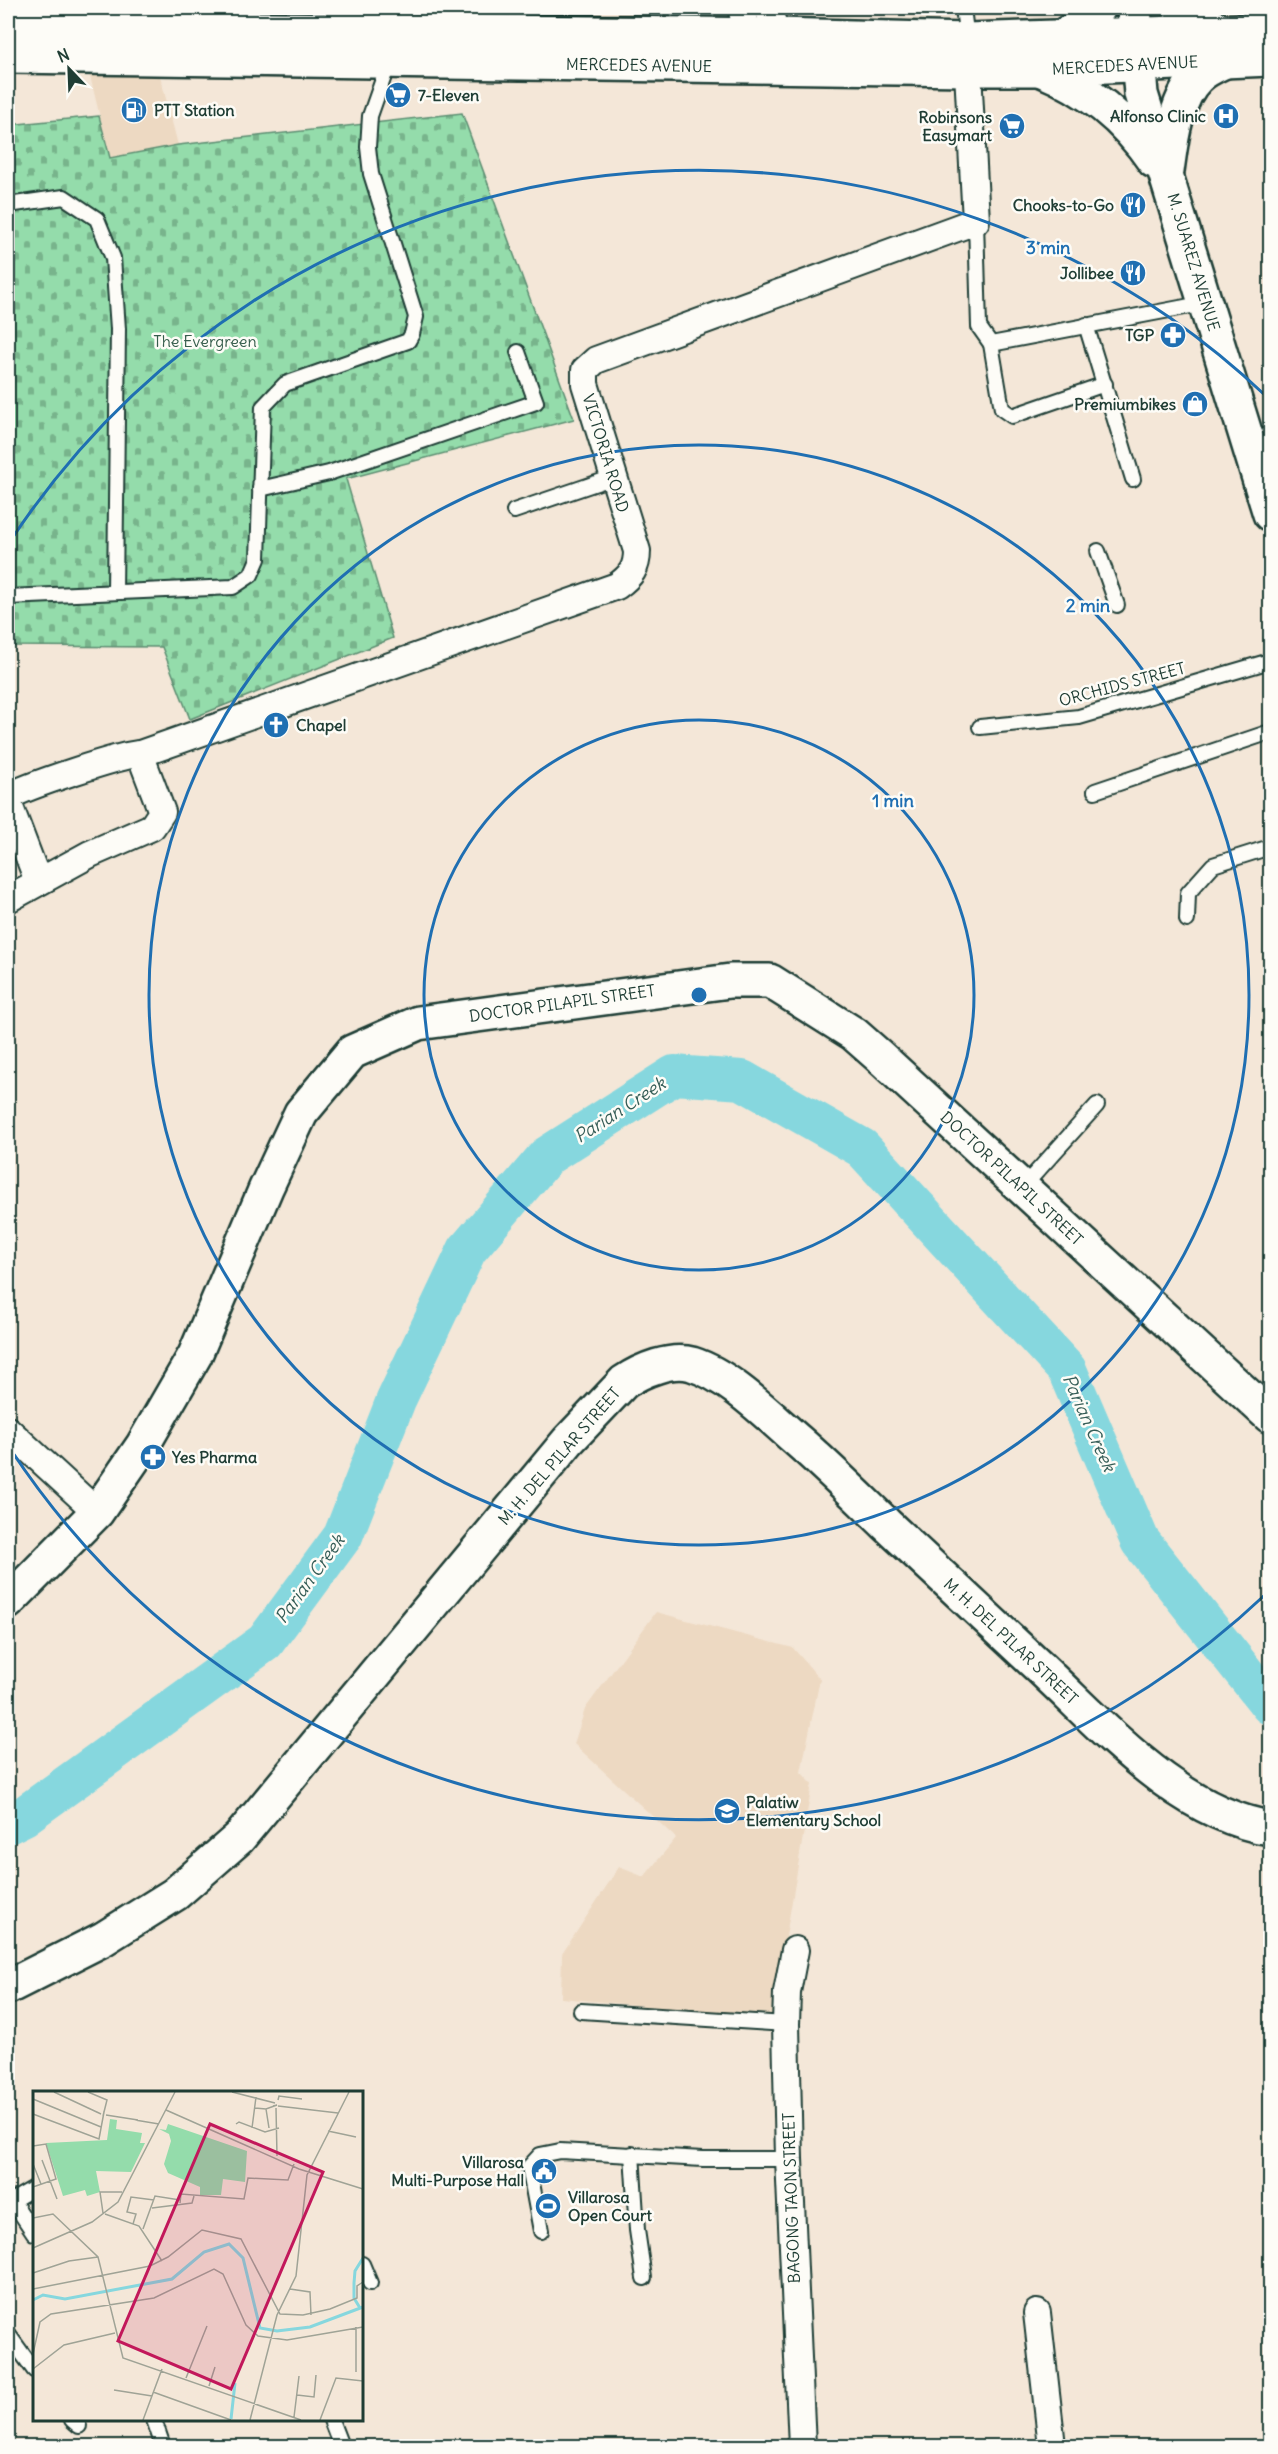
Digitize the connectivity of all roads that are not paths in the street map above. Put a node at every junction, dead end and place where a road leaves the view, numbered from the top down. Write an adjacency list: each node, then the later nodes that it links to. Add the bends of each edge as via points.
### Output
1 (963, 8): 11 (lane)
2 (1099, 8): 8 (street)
3 (1180, 8): 10 (street)
4 (759, 21): 9 (street, MERCEDES AVENUE); 11 (street, MERCEDES AVENUE)
5 (8, 26): 9 (street, MERCEDES AVENUE)
6 (1270, 30): 10 (street, MERCEDES AVENUE)
7 (1136, 36): 8 (street, MERCEDES AVENUE); 10 (street, MERCEDES AVENUE); 14 (street, MERCEDES AVENUE); 15 (street, M. SUAREZ AVENUE, via 1141,94)
8 (1059, 39): 11 (street, MERCEDES AVENUE)
9 (391, 46): 11 (street, MERCEDES AVENUE); 12 (street, MERCEDES AVENUE); 25 (lane, via 370,116 368,147 371,174 416,317 412,334 408,341 285,384 263,407)
10 (1226, 46): 13 (street, MERCEDES AVENUE); 15 (street, via 1186,94 1176,124)
11 (968, 55): 14 (street, MERCEDES AVENUE); 17 (street)
12 (8, 56)
13 (1270, 59)
14 (1038, 69): 15 (street, via 1078,87 1115,115)
15 (1169, 180): 18 (street, M. SUAREZ AVENUE)
16 (8, 205): 29 (lane, via 64,197 97,219 113,258 118,329)
17 (976, 221): 20 (lane, via 979,327); 23 (street, VICTORIA ROAD, via 589,364 585,384)
18 (1206, 303): 19 (lane); 27 (street, M. SUAREZ AVENUE)
19 (1086, 325): 20 (lane); 22 (lane)
20 (991, 344): 22 (lane, via 1002,409 1012,416)
21 (518, 352): 25 (lane, via 536,402 329,473)
22 (1105, 384): 24 (lane)
23 (614, 477): 26 (lane); 35 (street, VICTORIA ROAD, via 637,551 633,572 617,586)
24 (1133, 479)
25 (260, 489): 29 (lane, via 258,560 251,575 242,582 233,587)
26 (514, 511)
27 (1270, 514)
28 (1098, 551): 31 (lane)
29 (115, 592): 30 (lane)
30 (8, 597)
31 (1117, 605)
32 (1270, 661): 33 (lane, ORCHIDS STREET, via 1079,717)
33 (980, 727)
34 (1270, 732): 36 (lane)
35 (140, 754): 37 (street, VICTORIA ROAD, via 93,766); 41 (street, via 162,812 152,827)
36 (1095, 791)
37 (8, 797)
38 (8, 802): 40 (street)
39 (1270, 847): 43 (lane, via 1212,865 1188,893)
40 (16, 849): 41 (street)
41 (38, 881): 42 (street)
42 (8, 899)
43 (1187, 921)
44 (1097, 1105): 45 (lane)
45 (1022, 1188): 46 (street, DOCTOR PILAPIL STREET); 48 (street, DOCTOR PILAPIL STREET, via 854,1034 770,981 730,981 418,1023 352,1052 301,1113 195,1355 144,1445)
46 (1270, 1416)
47 (8, 1430): 48 (street)
48 (97, 1512): 49 (street, DOCTOR PILAPIL STREET)
49 (8, 1602)
50 (1270, 1828): 52 (street, M. H. DEL PILAR STREET, via 1218,1811 1165,1782 779,1424 730,1384 694,1365 669,1364 624,1382 568,1441 247,1830 175,1894 103,1939)
51 (795, 1950): 54 (street, BAGONG TAON STREET)
52 (8, 1987)
53 (581, 2011): 54 (lane)
54 (786, 2024): 56 (street, BAGONG TAON STREET)
55 (632, 2154): 56 (lane); 59 (lane, via 560,2151 540,2155 529,2167); 62 (lane)
56 (789, 2159): 71 (street, BAGONG TAON STREET)
57 (33, 2189): 58 (lane)
58 (10, 2202): 60 (lane)
59 (541, 2231)
60 (33, 2232)
61 (363, 2266): 63 (lane)
62 (644, 2278)
63 (370, 2283)
64 (1037, 2313): 72 (street)
65 (8, 2334): 66 (lane)
66 (33, 2369)
67 (154, 2421): 69 (lane)
68 (331, 2421): 70 (lane)
69 (163, 2446)
70 (341, 2446)
71 (802, 2446)
72 (1052, 2446)

